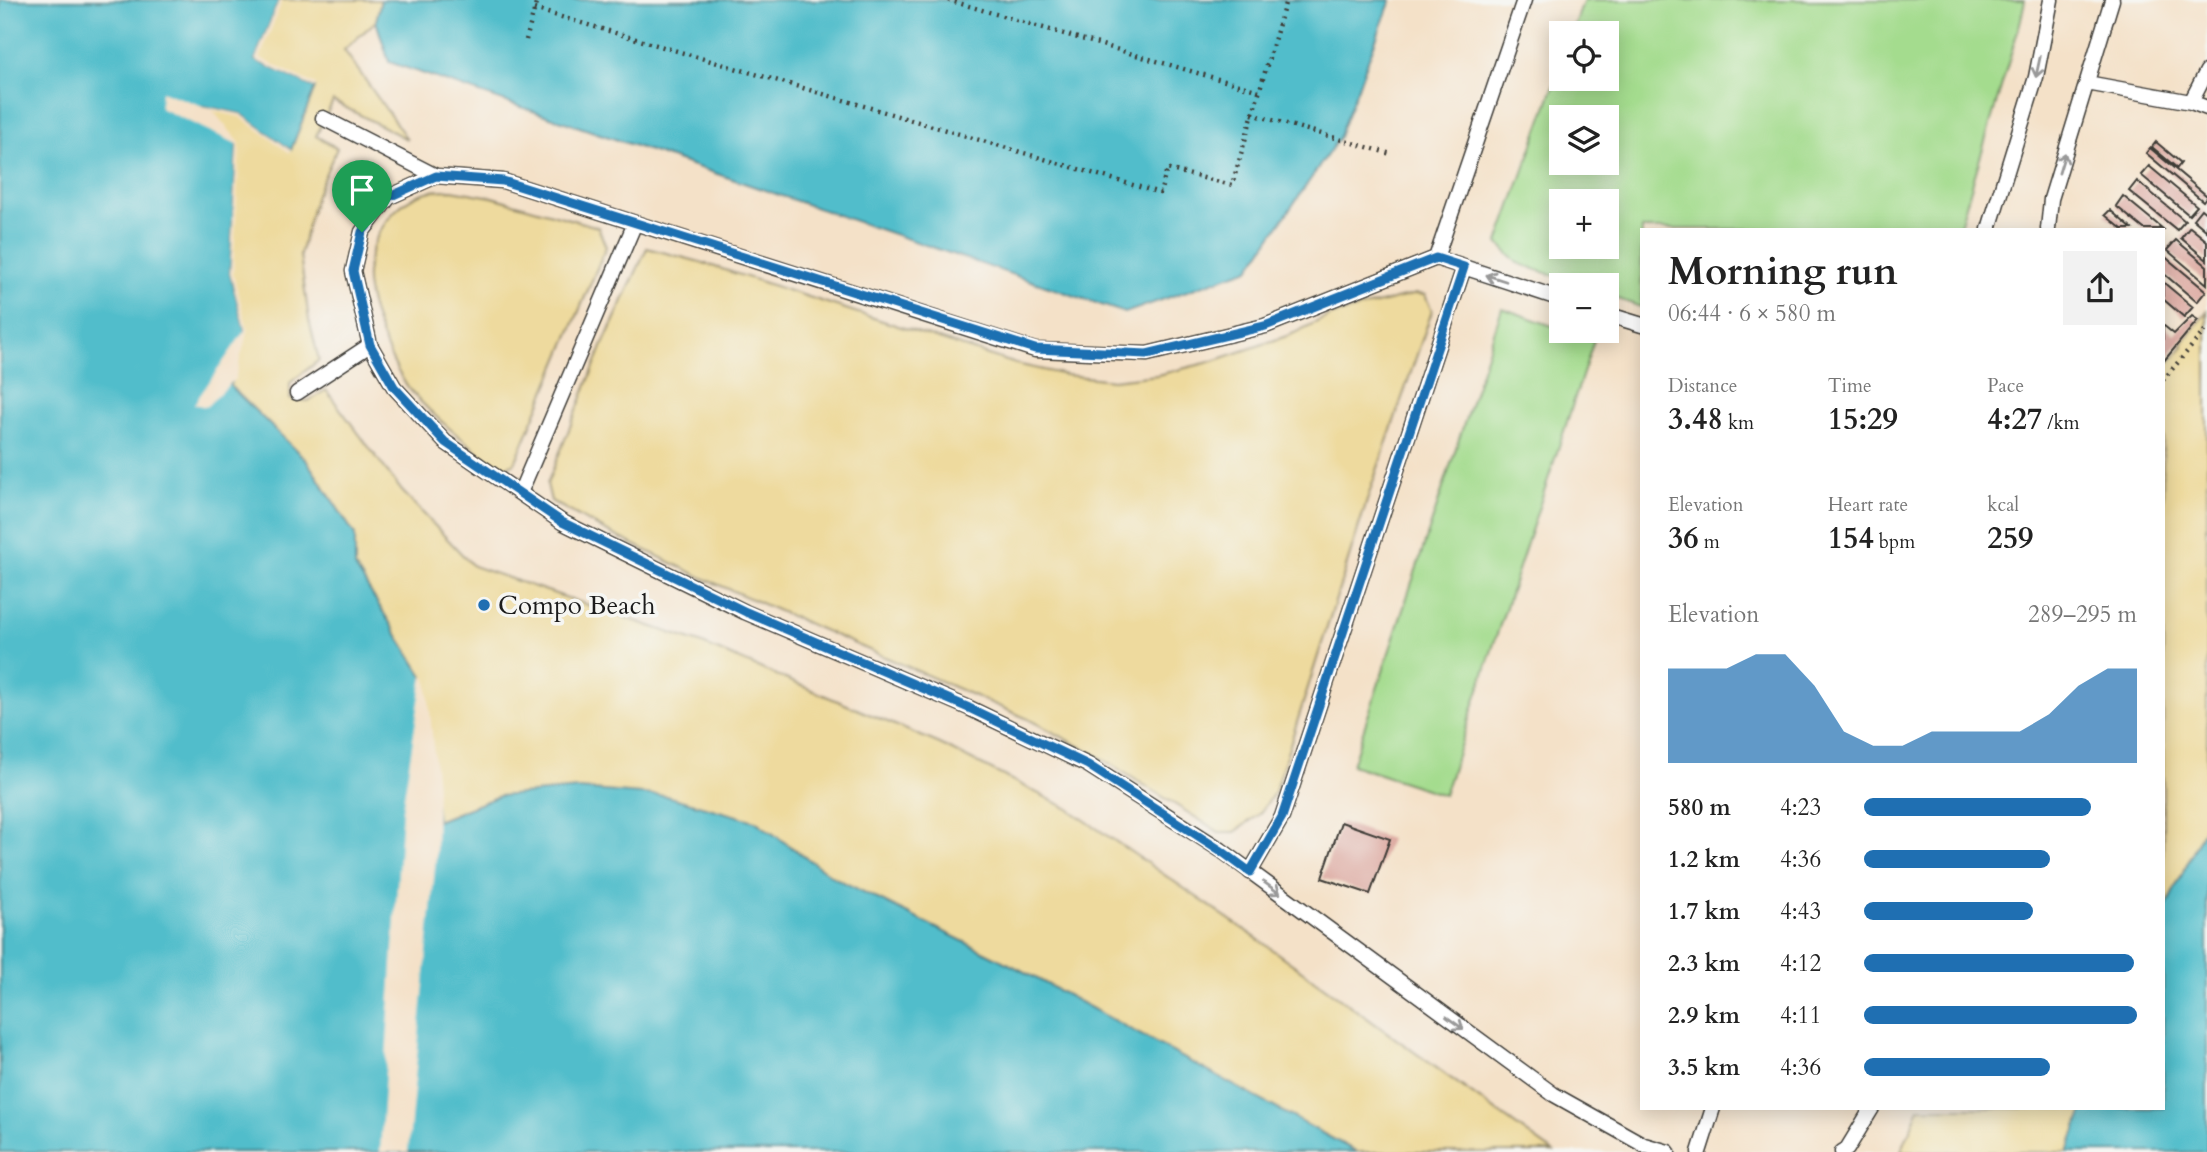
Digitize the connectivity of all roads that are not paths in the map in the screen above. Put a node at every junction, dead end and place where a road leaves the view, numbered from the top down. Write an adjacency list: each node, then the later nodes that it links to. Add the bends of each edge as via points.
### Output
1 (1524, 0): 13 (lane)
2 (2051, 0): 11 (lane, one-way to 11, via 2036,77)
3 (2112, 0): 5 (lane)
4 (2207, 71): 6 (lane)
5 (2087, 83): 6 (lane); 12 (lane, one-way to 5, via 2052,199)
6 (2191, 102): 7 (lane)
7 (2207, 108)
8 (323, 118): 9 (lane)
9 (436, 176): 10 (lane, via 503,181); 18 (lane, via 389,197 362,232 353,271)
10 (635, 223): 13 (lane, via 1035,349 1147,354 1265,326); 20 (lane)
11 (1989, 228)
12 (2048, 228)
13 (1436, 258): 14 (lane)
14 (1464, 267): 15 (lane, one-way to 14); 21 (lane, via 1282,817)
15 (1549, 295)
16 (1619, 318): 17 (lane)
17 (1640, 324)
18 (370, 345): 19 (lane); 20 (lane, via 394,387 445,442)
19 (296, 393)
20 (520, 493): 21 (lane, via 562,522 746,612 1088,765)
21 (1250, 872): 24 (lane, one-way to 24, via 1553,1094 1644,1144)
22 (1712, 1110): 25 (lane)
23 (1871, 1110): 26 (lane)
24 (1668, 1152)
25 (1699, 1152)
26 (1842, 1152)

